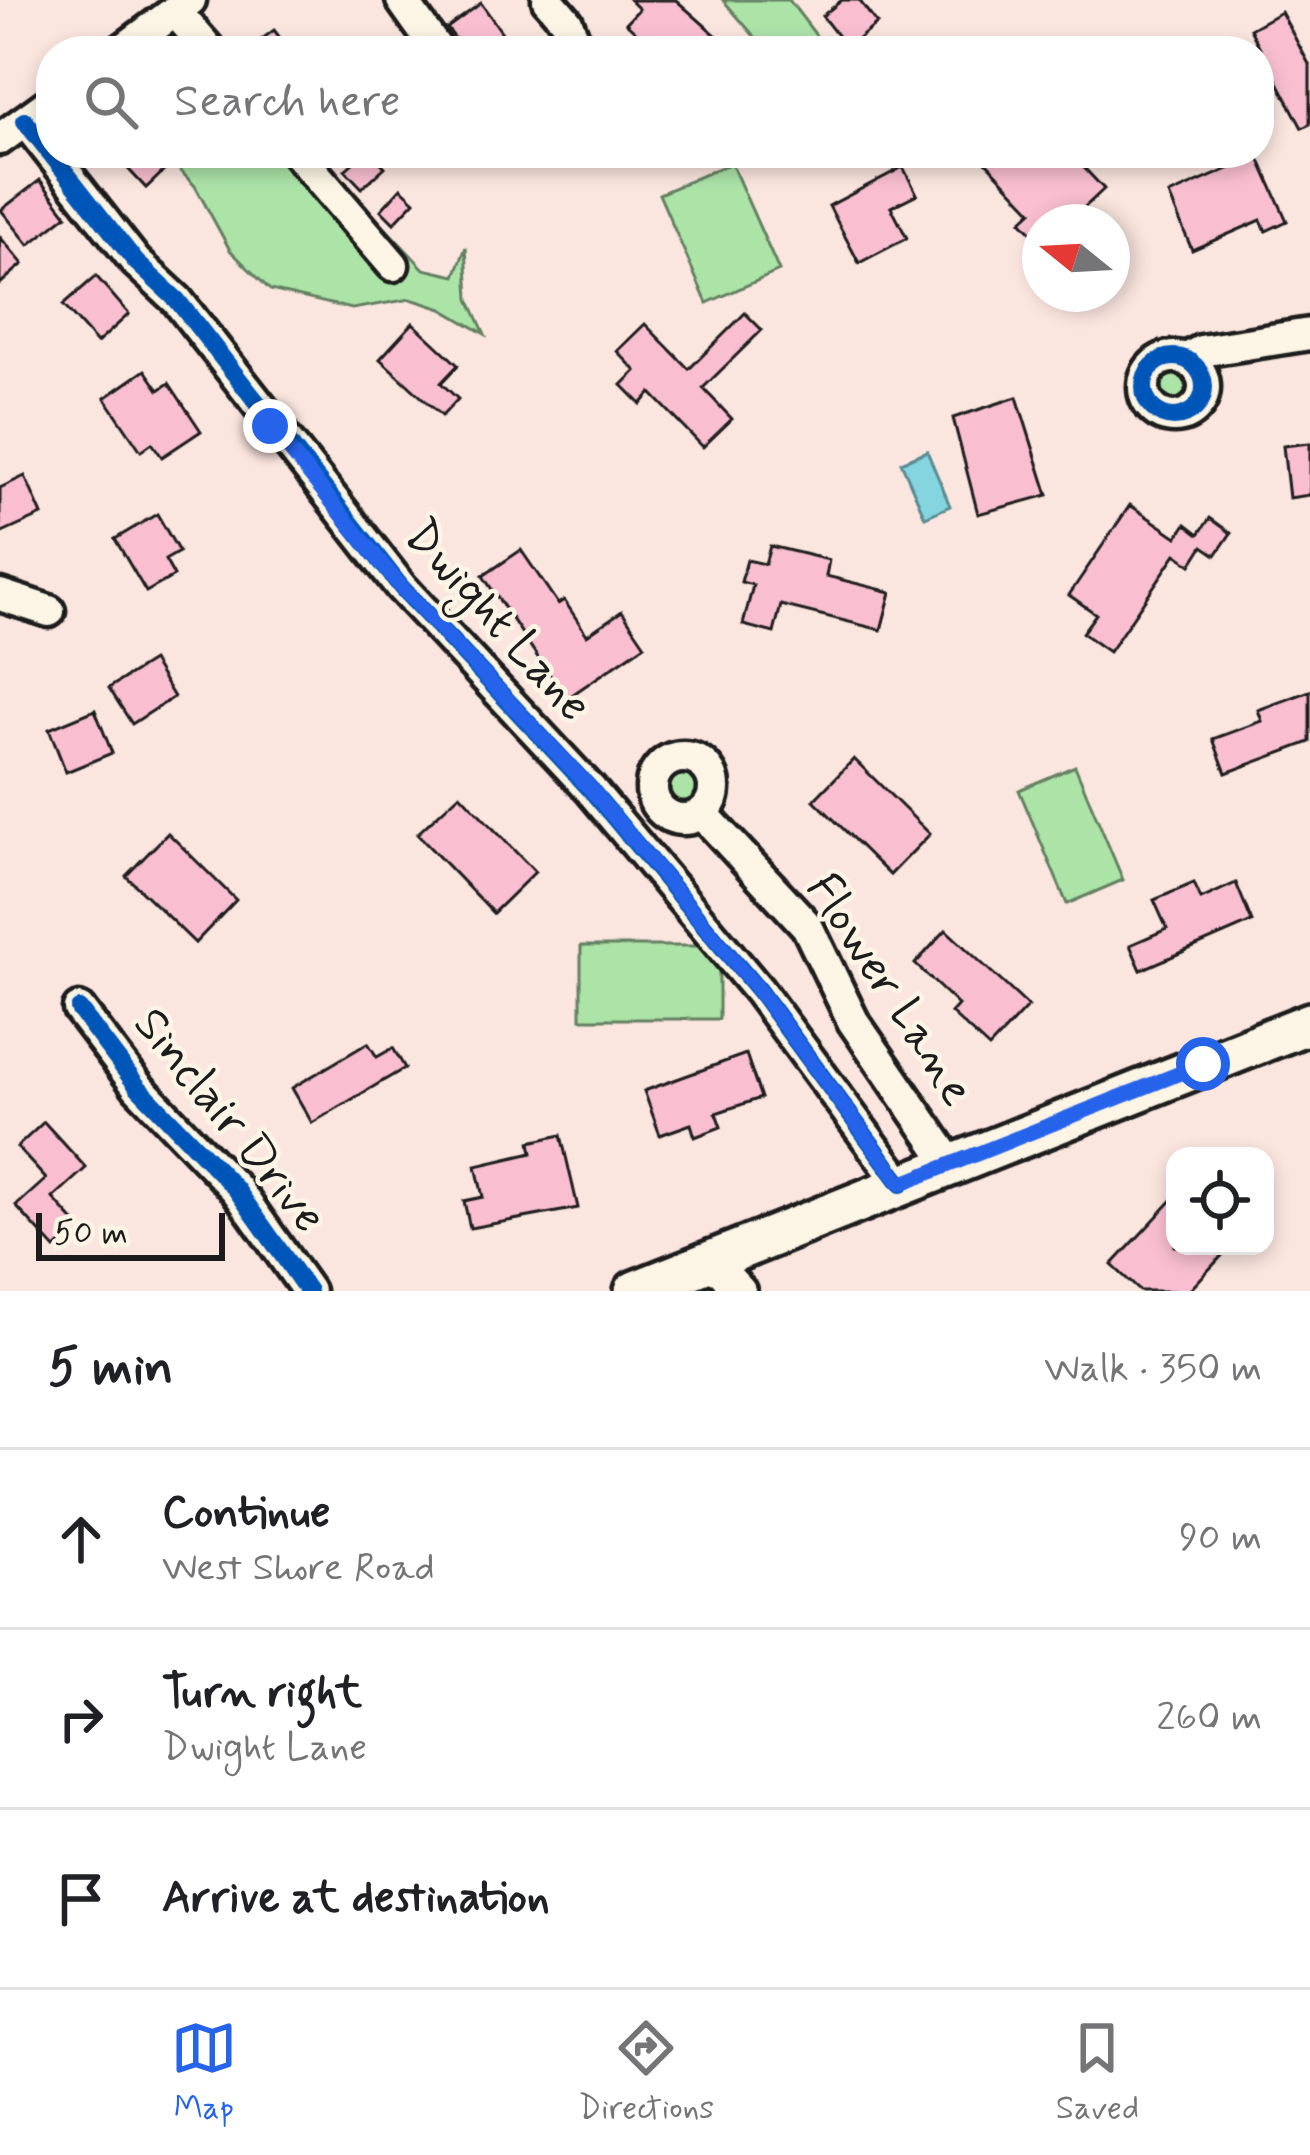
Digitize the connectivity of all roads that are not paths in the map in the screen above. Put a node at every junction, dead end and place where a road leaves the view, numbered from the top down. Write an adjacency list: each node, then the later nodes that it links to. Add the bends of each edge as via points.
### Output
1 (402, 0): 6 (street)
2 (548, 0): 7 (street)
3 (183, 5): 4 (street); 5 (street)
4 (141, 36)
5 (201, 36)
6 (427, 36)
7 (572, 36)
8 (12, 130): 9 (street, Dwight Lane)
9 (36, 156)
10 (48, 168): 21 (street, Dwight Lane, via 177,300 400,586 590,788 759,991)
11 (310, 168): 12 (street)
12 (393, 265)
13 (1310, 334): 14 (street)
14 (1187, 359)
15 (0, 595): 16 (street)
16 (49, 611)
17 (702, 813): 20 (street, Flower Lane, via 807,926 853,1021)
18 (79, 1009): 23 (street, Sinclair Drive, via 138,1087 236,1189)
19 (1310, 1023): 20 (main road)
20 (951, 1164): 21 (main road)
21 (901, 1184): 22 (main road)
22 (712, 1261): 24 (main road); 25 (street)
23 (308, 1291)
24 (635, 1291)
25 (740, 1291)

